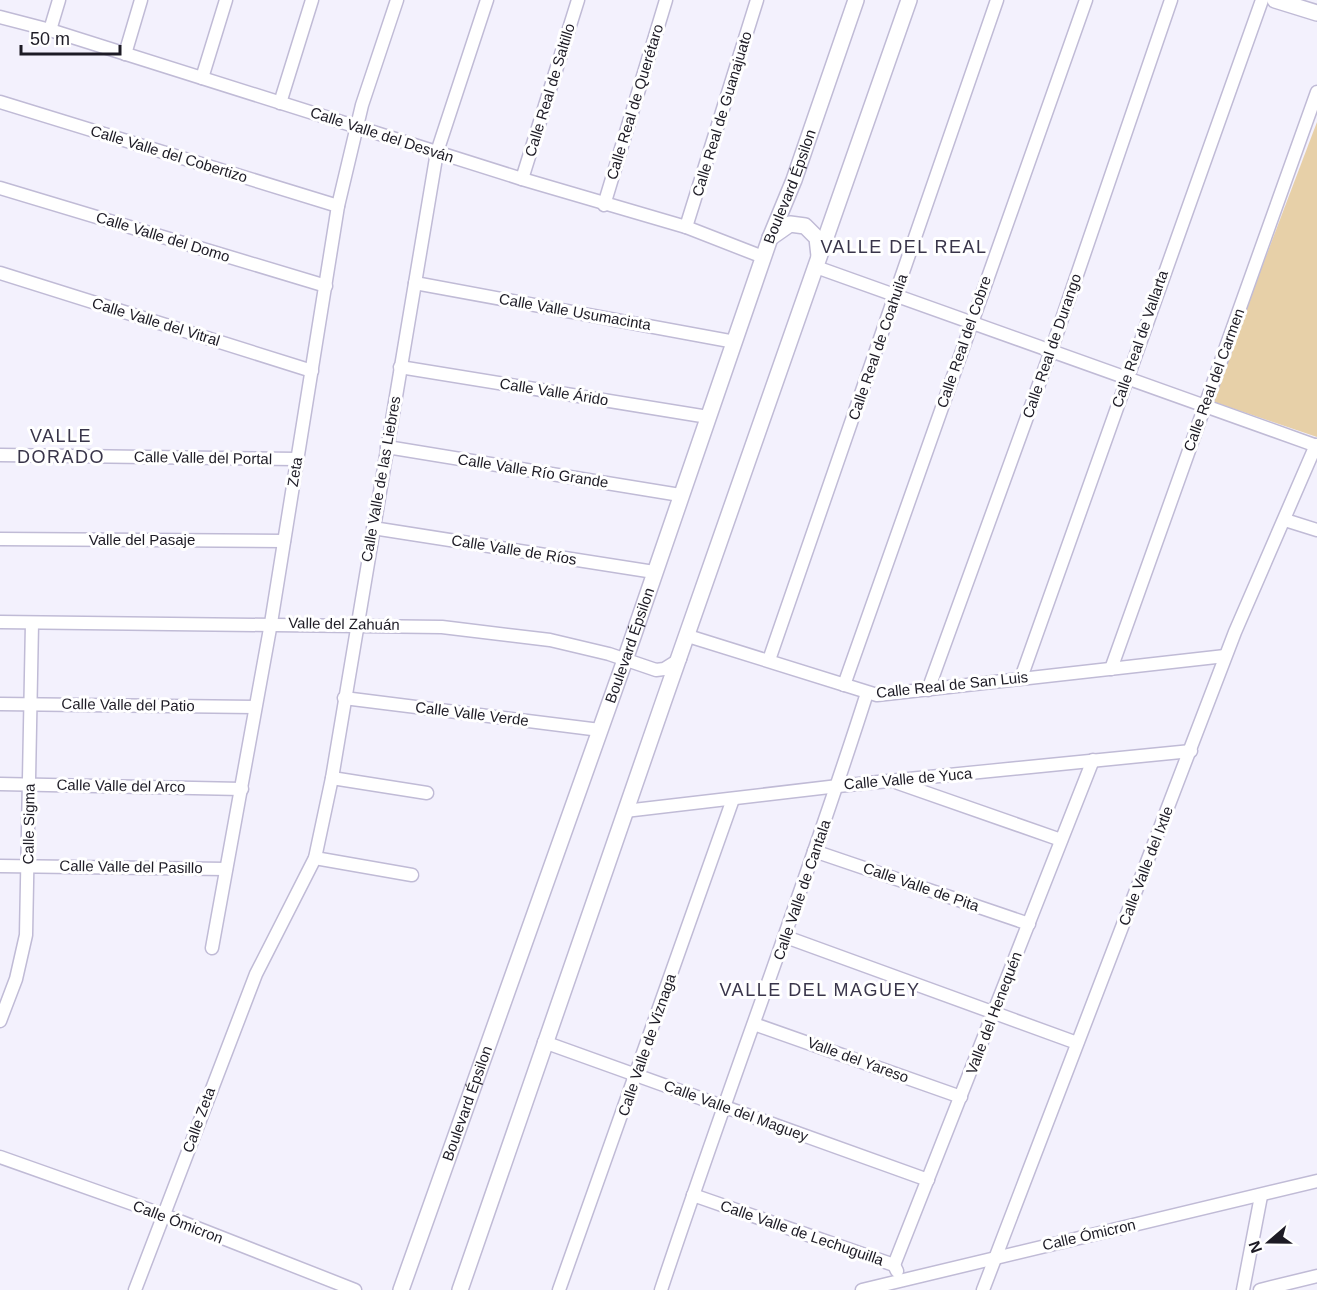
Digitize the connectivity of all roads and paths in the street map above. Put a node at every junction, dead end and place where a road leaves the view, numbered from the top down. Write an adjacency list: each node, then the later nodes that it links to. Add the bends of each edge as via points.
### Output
1 (59, 0): 19 (street)
2 (141, 0): 20 (street)
3 (226, 0): 21 (street)
4 (312, 0): 24 (street)
5 (397, 0): 25 (street, Zeta)
6 (487, 0): 26 (street, Calle Valle de las Liebres)
7 (578, 0): 27 (street, Calle Real de Saltillo)
8 (666, 0): 29 (street, Calle Real de Querétaro)
9 (757, 0): 31 (street, Calle Real de Guanajuato)
10 (856, 0): 32 (street, Boulevard Épsilon)
11 (909, 0): 34 (street)
12 (997, 0): 38 (street, Calle Real de Coahuila)
13 (1086, 0): 39 (street, Calle Real del Cobre)
14 (1171, 0): 41 (street, Calle Real de Durango)
15 (1262, 0): 44 (street, Calle Real de Vallarta)
16 (1275, 0): 17 (street)
17 (1317, 13)
18 (0, 18): 19 (street, Calle Valle del Desván)
19 (50, 30): 20 (street, Calle Valle del Desván)
20 (125, 54): 21 (street, Calle Valle del Desván)
21 (202, 78): 24 (street, Calle Valle del Desván)
22 (1317, 93): 45 (street, Calle Real del Carmen)
23 (0, 102): 30 (street, Calle Valle del Cobertizo)
24 (280, 103): 25 (street, Calle Valle del Desván)
25 (357, 127): 26 (street, Calle Valle del Desván); 30 (street, Zeta)
26 (437, 152): 27 (street, Calle Valle del Desván); 36 (street, Calle Valle de las Liebres)
27 (522, 179): 29 (street, Calle Valle del Desván)
28 (0, 188): 37 (street, Calle Valle del Domo)
29 (604, 205): 31 (street, Calle Valle del Desván)
30 (338, 206): 37 (street, Zeta)
31 (686, 227): 33 (street, Calle Valle del Desván)
32 (770, 238): 33 (street, Boulevard Épsilon); 34 (street, via 790,224 805,225 817,238)
33 (763, 257): 40 (street, Boulevard Épsilon)
34 (818, 263): 38 (street); 62 (street, via 745,463)
35 (0, 273): 43 (street, Calle Valle del Vitral)
36 (415, 283): 40 (street, Calle Valle Usumacinta); 42 (street, Calle Valle de las Liebres)
37 (326, 286): 43 (street, Zeta)
38 (896, 296): 39 (street); 66 (street, Calle Real de Coahuila)
39 (971, 322): 41 (street); 69 (street, Calle Real del Cobre)
40 (735, 342): 46 (street, Boulevard Épsilon)
41 (1051, 351): 44 (street); 70 (street, Calle Real de Durango)
42 (400, 368): 46 (street, Calle Valle Árido); 48 (street, Calle Valle de las Liebres)
43 (312, 370): 50 (street, Zeta)
44 (1126, 379): 45 (street); 68 (street, Calle Real de Vallarta)
45 (1204, 407): 47 (street); 67 (street, Calle Real del Carmen)
46 (708, 417): 51 (street, Boulevard Épsilon)
47 (1317, 446): 52 (street, Calle Valle del Ixtle)
48 (387, 447): 51 (street, Calle Valle Río Grande); 53 (street, Calle Valle de las Liebres)
49 (0, 455): 50 (street, Calle Valle del Portal)
50 (297, 459): 56 (street, Zeta)
51 (680, 495): 57 (street, Boulevard Épsilon)
52 (1285, 520): 54 (street); 63 (street, Calle Valle del Ixtle)
53 (374, 528): 57 (street, Calle Valle de Ríos); 61 (street, Calle Valle de las Liebres)
54 (1317, 530)
55 (0, 539): 56 (street, Valle del Pasaje)
56 (284, 541): 60 (street, Zeta)
57 (654, 572): 65 (street, Boulevard Épsilon)
58 (0, 622): 59 (street, Valle del Zahuán)
59 (32, 623): 60 (street, Valle del Zahuán); 74 (street, Calle Sigma)
60 (271, 623): 61 (street, Valle del Zahuán); 75 (street, Zeta)
61 (356, 626): 65 (street, Valle del Zahuán, via 442,627 510,634 574,645); 72 (street, Calle Valle de las Liebres)
62 (688, 636): 64 (street); 66 (street, Calle Real de San Luis)
63 (1225, 656): 67 (street, Calle Real de San Luis); 77 (street, Calle Valle del Ixtle)
64 (680, 659): 65 (street, Valle del Zahuán, via 656,670); 87 (street)
65 (625, 660): 76 (street, Boulevard Épsilon)
66 (769, 660): 69 (street, Calle Real de San Luis)
67 (1112, 669): 68 (street, Calle Real de San Luis)
68 (1021, 678): 70 (street, Calle Real de San Luis)
69 (844, 685): 71 (street, Calle Real de San Luis)
70 (928, 690): 71 (street, Calle Real de San Luis)
71 (867, 693): 83 (street, Calle Valle de Cantala)
72 (344, 698): 76 (street, Calle Valle Verde); 79 (street, Calle Valle de las Liebres)
73 (0, 704): 74 (street, Calle Valle del Patio)
74 (30, 704): 75 (street, Calle Valle del Patio); 82 (street, Calle Sigma)
75 (255, 707): 84 (street, Zeta)
76 (600, 730): 120 (street, Boulevard Épsilon)
77 (1191, 751): 78 (street, Calle Valle de Yuca); 103 (street, Calle Valle del Ixtle)
78 (1093, 760): 80 (street, Calle Valle de Yuca); 88 (street, Valle del Henequén)
79 (332, 778): 85 (street); 90 (street, Calle Valle de las Liebres)
80 (894, 781): 83 (street, Calle Valle de Yuca); 88 (street)
81 (0, 784): 82 (street, Calle Valle del Arco)
82 (30, 784): 84 (street, Calle Valle del Arco); 91 (street, Calle Sigma)
83 (838, 786): 86 (street, Calle Valle de Yuca); 89 (street, Calle Valle de Cantala)
84 (242, 789): 93 (street, Zeta)
85 (427, 793)
86 (733, 799): 87 (street, Calle Valle de Yuca); 104 (street, Calle Valle de Viznaga)
87 (625, 811): 102 (street)
88 (1061, 840): 95 (street, Valle del Henequén)
89 (814, 851): 95 (street, Calle Valle de Pita); 96 (street, Calle Valle de Cantala)
90 (315, 858): 94 (street); 98 (street, Calle Valle de las Liebres)
91 (28, 865): 92 (street, Calle Valle del Pasillo); 93 (street, Calle Valle del Pasillo); 100 (street, Calle Sigma, via 23,957)
92 (0, 866)
93 (226, 869): 97 (street, Zeta)
94 (412, 875)
95 (1029, 924): 99 (street, Valle del Henequén)
96 (786, 937): 99 (street); 101 (street, Calle Valle de Cantala)
97 (212, 948)
98 (266, 952): 112 (street, Calle Zeta)
99 (995, 1012): 103 (street); 105 (street, Valle del Henequén)
100 (0, 1021)
101 (754, 1024): 105 (street, Valle del Yareso); 106 (street, Calle Valle de Cantala)
102 (544, 1042): 104 (street, Calle Valle del Maguey); 121 (street)
103 (1077, 1043): 113 (street, Calle Valle del Ixtle)
104 (637, 1075): 106 (street, Calle Valle del Maguey); 122 (street, Calle Valle de Viznaga)
105 (961, 1097): 108 (street, Valle del Henequén)
106 (723, 1108): 108 (street, Calle Valle del Maguey); 110 (street, Calle Valle de Cantala)
107 (0, 1157): 112 (street, Calle Ómicron)
108 (928, 1180): 114 (street, Valle del Henequén)
109 (1317, 1181): 111 (street, Calle Ómicron)
110 (693, 1195): 114 (street, Calle Valle de Lechuguilla); 123 (street, Calle Valle de Cantala)
111 (1261, 1196): 113 (street, Calle Ómicron); 126 (street)
112 (164, 1215): 118 (street, Calle Zeta); 119 (street, Calle Ómicron)
113 (993, 1257): 116 (street, Calle Ómicron); 125 (street, Calle Valle del Ixtle)
114 (894, 1265): 116 (street, Calle Valle de Lechuguilla)
115 (1317, 1276): 117 (street)
116 (901, 1281): 124 (street, Calle Ómicron)
117 (1293, 1286): 127 (street)
118 (135, 1290)
119 (356, 1290)
120 (401, 1290)
121 (460, 1290)
122 (559, 1290)
123 (661, 1290)
124 (862, 1290)
125 (983, 1290)
126 (1243, 1290)
127 (1260, 1290)

